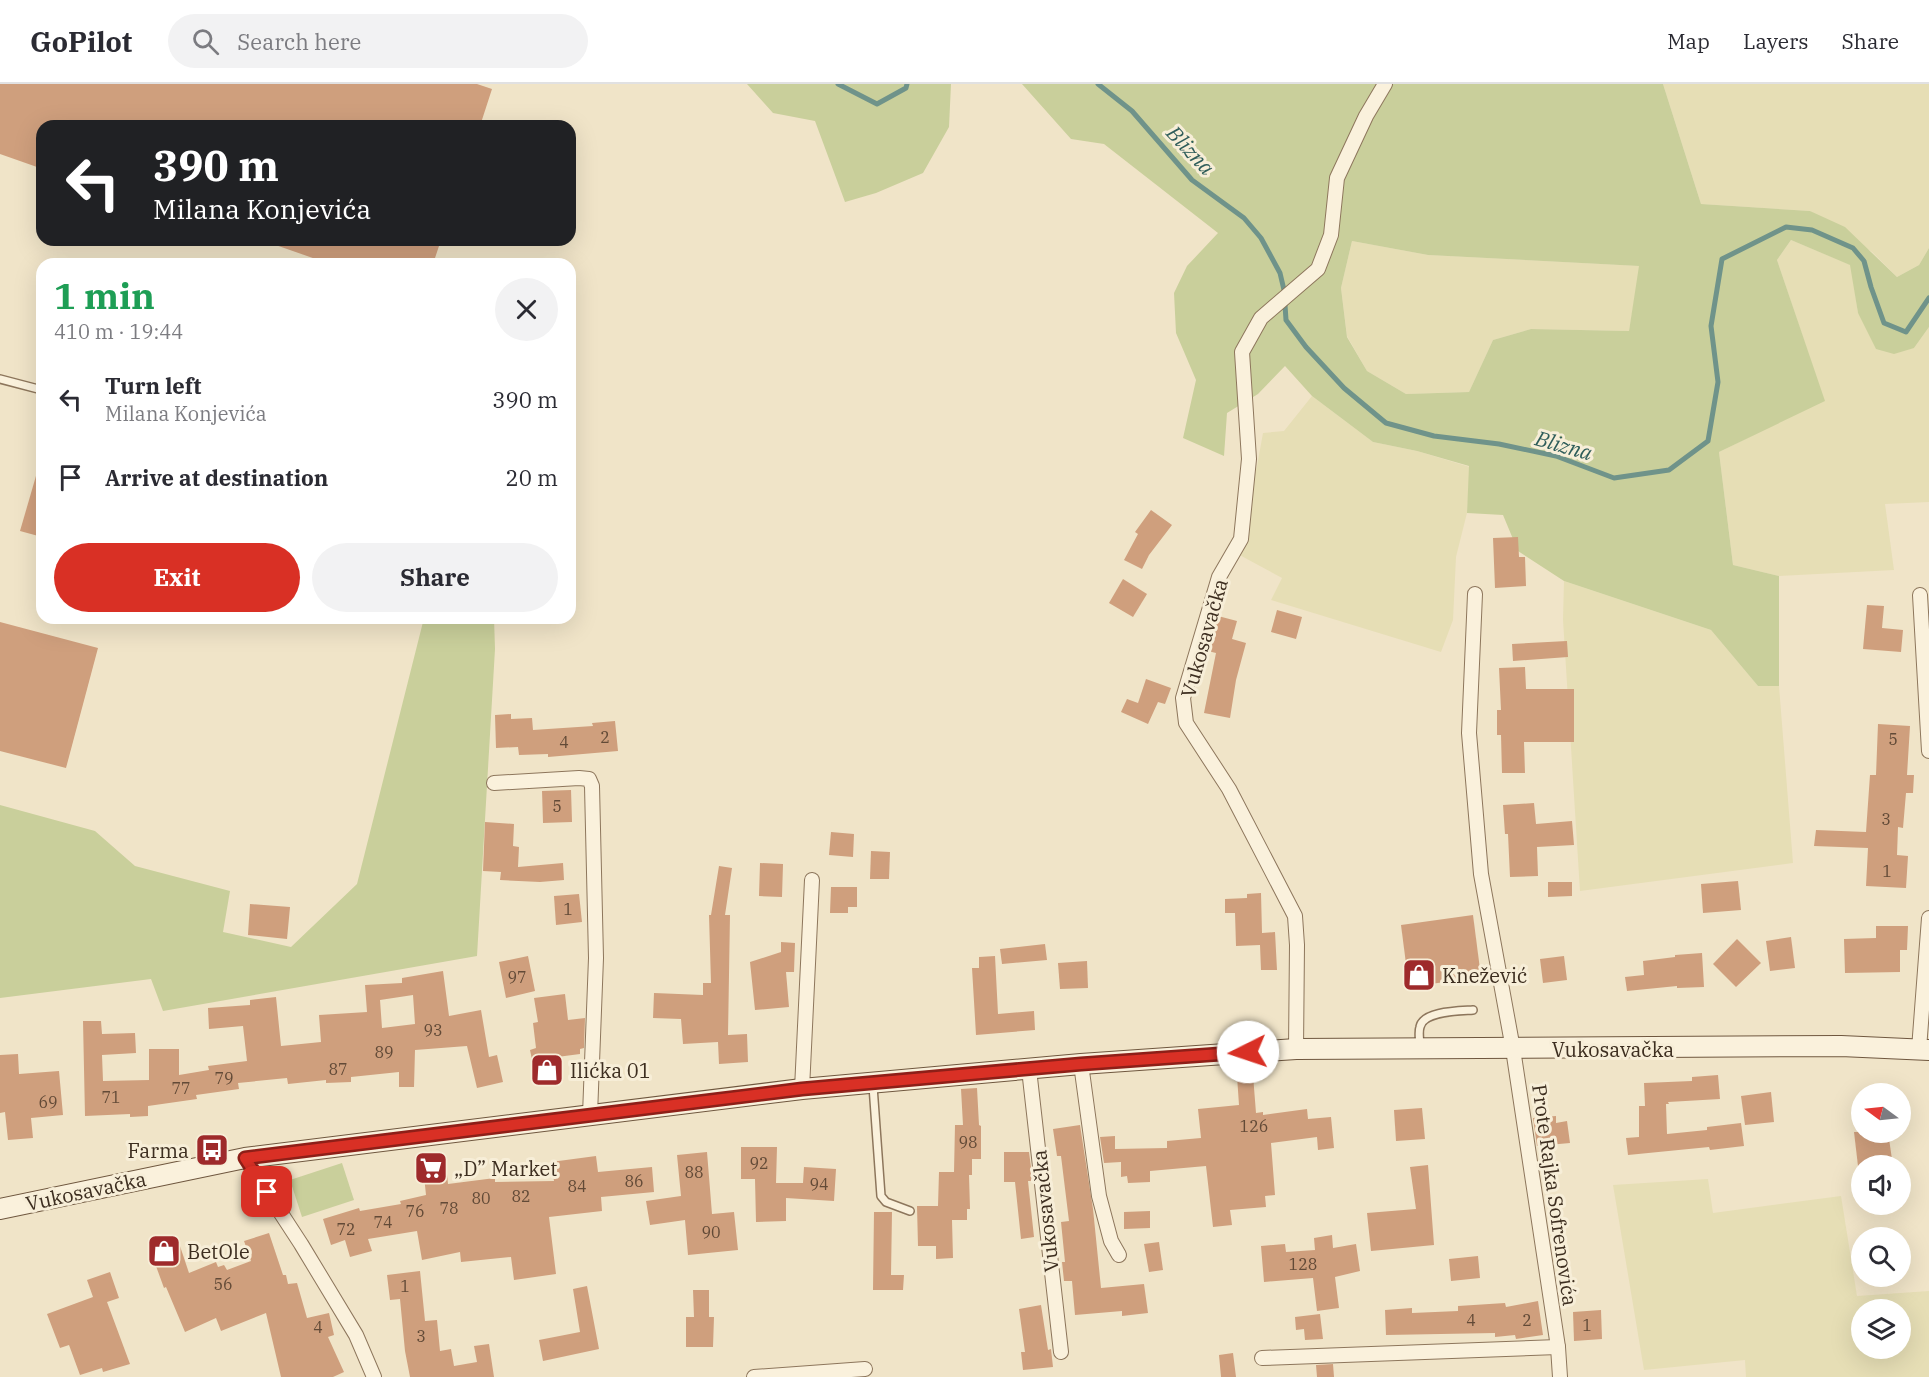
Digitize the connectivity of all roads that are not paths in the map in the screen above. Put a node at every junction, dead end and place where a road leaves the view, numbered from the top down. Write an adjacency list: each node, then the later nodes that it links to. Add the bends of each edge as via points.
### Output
1 (1385, 84): 11 (street, Vukosavačka, via 1337,178 1331,235 1318,269 1261,318 1242,352 1248,459 1241,539 1219,577 1183,698 1186,723 1229,789 1295,916)
2 (0, 379): 3 (lane)
3 (36, 388)
4 (1474, 594): 13 (street, Prote Rajka Sofrenovića, via 1469,733 1481,874)
5 (1920, 595): 6 (street)
6 (1929, 751)
7 (494, 783): 19 (street, via 579,778 589,779 592,786 596,957)
8 (812, 880): 18 (street)
9 (1929, 918): 14 (street)
10 (1473, 1010): 12 (lane, via 1432,1015 1423,1020 1419,1027)
11 (1296, 1049): 12 (main road, Vukosavačka); 15 (main road, Vukosavačka)
12 (1420, 1049): 13 (main road, Vukosavačka)
13 (1513, 1049): 14 (main road, Vukosavačka); 24 (street, Prote Rajka Sofrenovića)
14 (1924, 1049)
15 (1081, 1064): 16 (main road, Vukosavačka); 23 (street, via 1099,1196 1111,1241)
16 (1029, 1069): 17 (main road, Vukosavačka); 25 (street, Vukosavačka)
17 (873, 1083): 18 (main road, Vukosavačka); 22 (lane, via 881,1196 886,1202)
18 (802, 1089): 19 (main road, Vukosavačka)
19 (590, 1115): 20 (main road, Vukosavačka)
20 (245, 1158): 21 (main road, Vukosavačka); 28 (street, via 356,1335)
21 (0, 1209)
22 (910, 1211)
23 (1119, 1255)
24 (1558, 1347): 26 (street); 30 (street, Prote Rajka Sofrenovića)
25 (1061, 1353)
26 (1262, 1358)
27 (865, 1369): 29 (street)
28 (374, 1377)
29 (754, 1377)
30 (1560, 1377)

